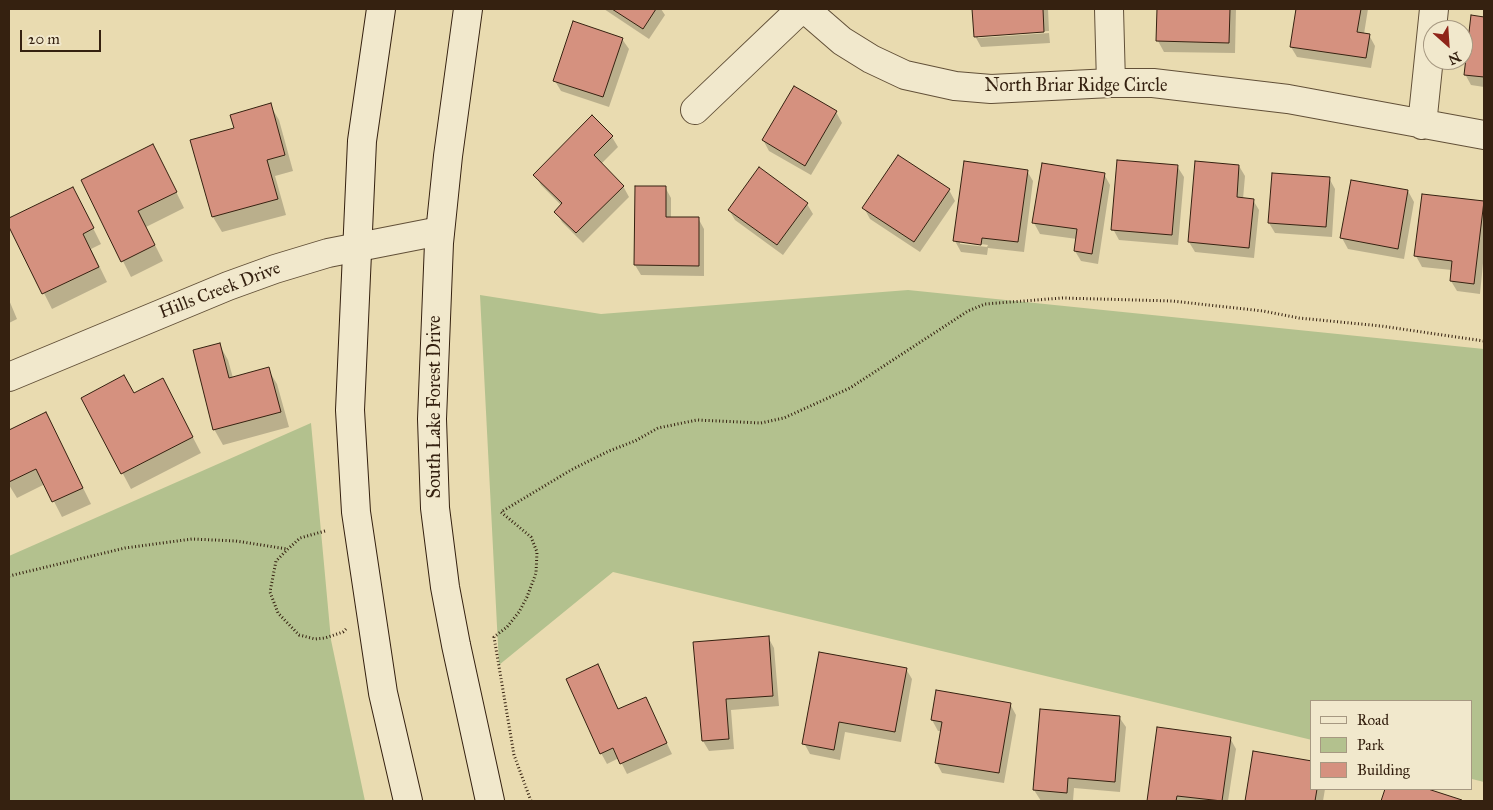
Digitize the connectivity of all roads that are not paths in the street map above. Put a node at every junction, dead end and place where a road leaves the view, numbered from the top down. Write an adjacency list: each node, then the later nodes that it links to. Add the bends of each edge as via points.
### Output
1 (381, 9): 12 (main road, via 362,140)
2 (468, 9): 11 (main road, South Lake Forest Drive)
3 (801, 9): 8 (main road)
4 (805, 9): 7 (main road, North Briar Ridge Circle, via 842,41 905,75 955,86 991,88)
5 (1109, 9): 7 (main road)
6 (1434, 9): 9 (main road)
7 (1112, 83): 9 (main road, North Briar Ridge Circle, via 1153,83 1288,99)
8 (695, 110)
9 (1422, 125): 10 (main road, North Briar Ridge Circle)
10 (1484, 136)
11 (440, 231): 12 (main road, Hills Creek Drive); 15 (main road, South Lake Forest Drive, via 432,418 436,508 445,588)
12 (356, 247): 13 (main road, Hills Creek Drive, via 301,261 228,286); 14 (main road, via 350,410 356,512 383,693)
13 (9, 377)
14 (408, 801)
15 (490, 801)

